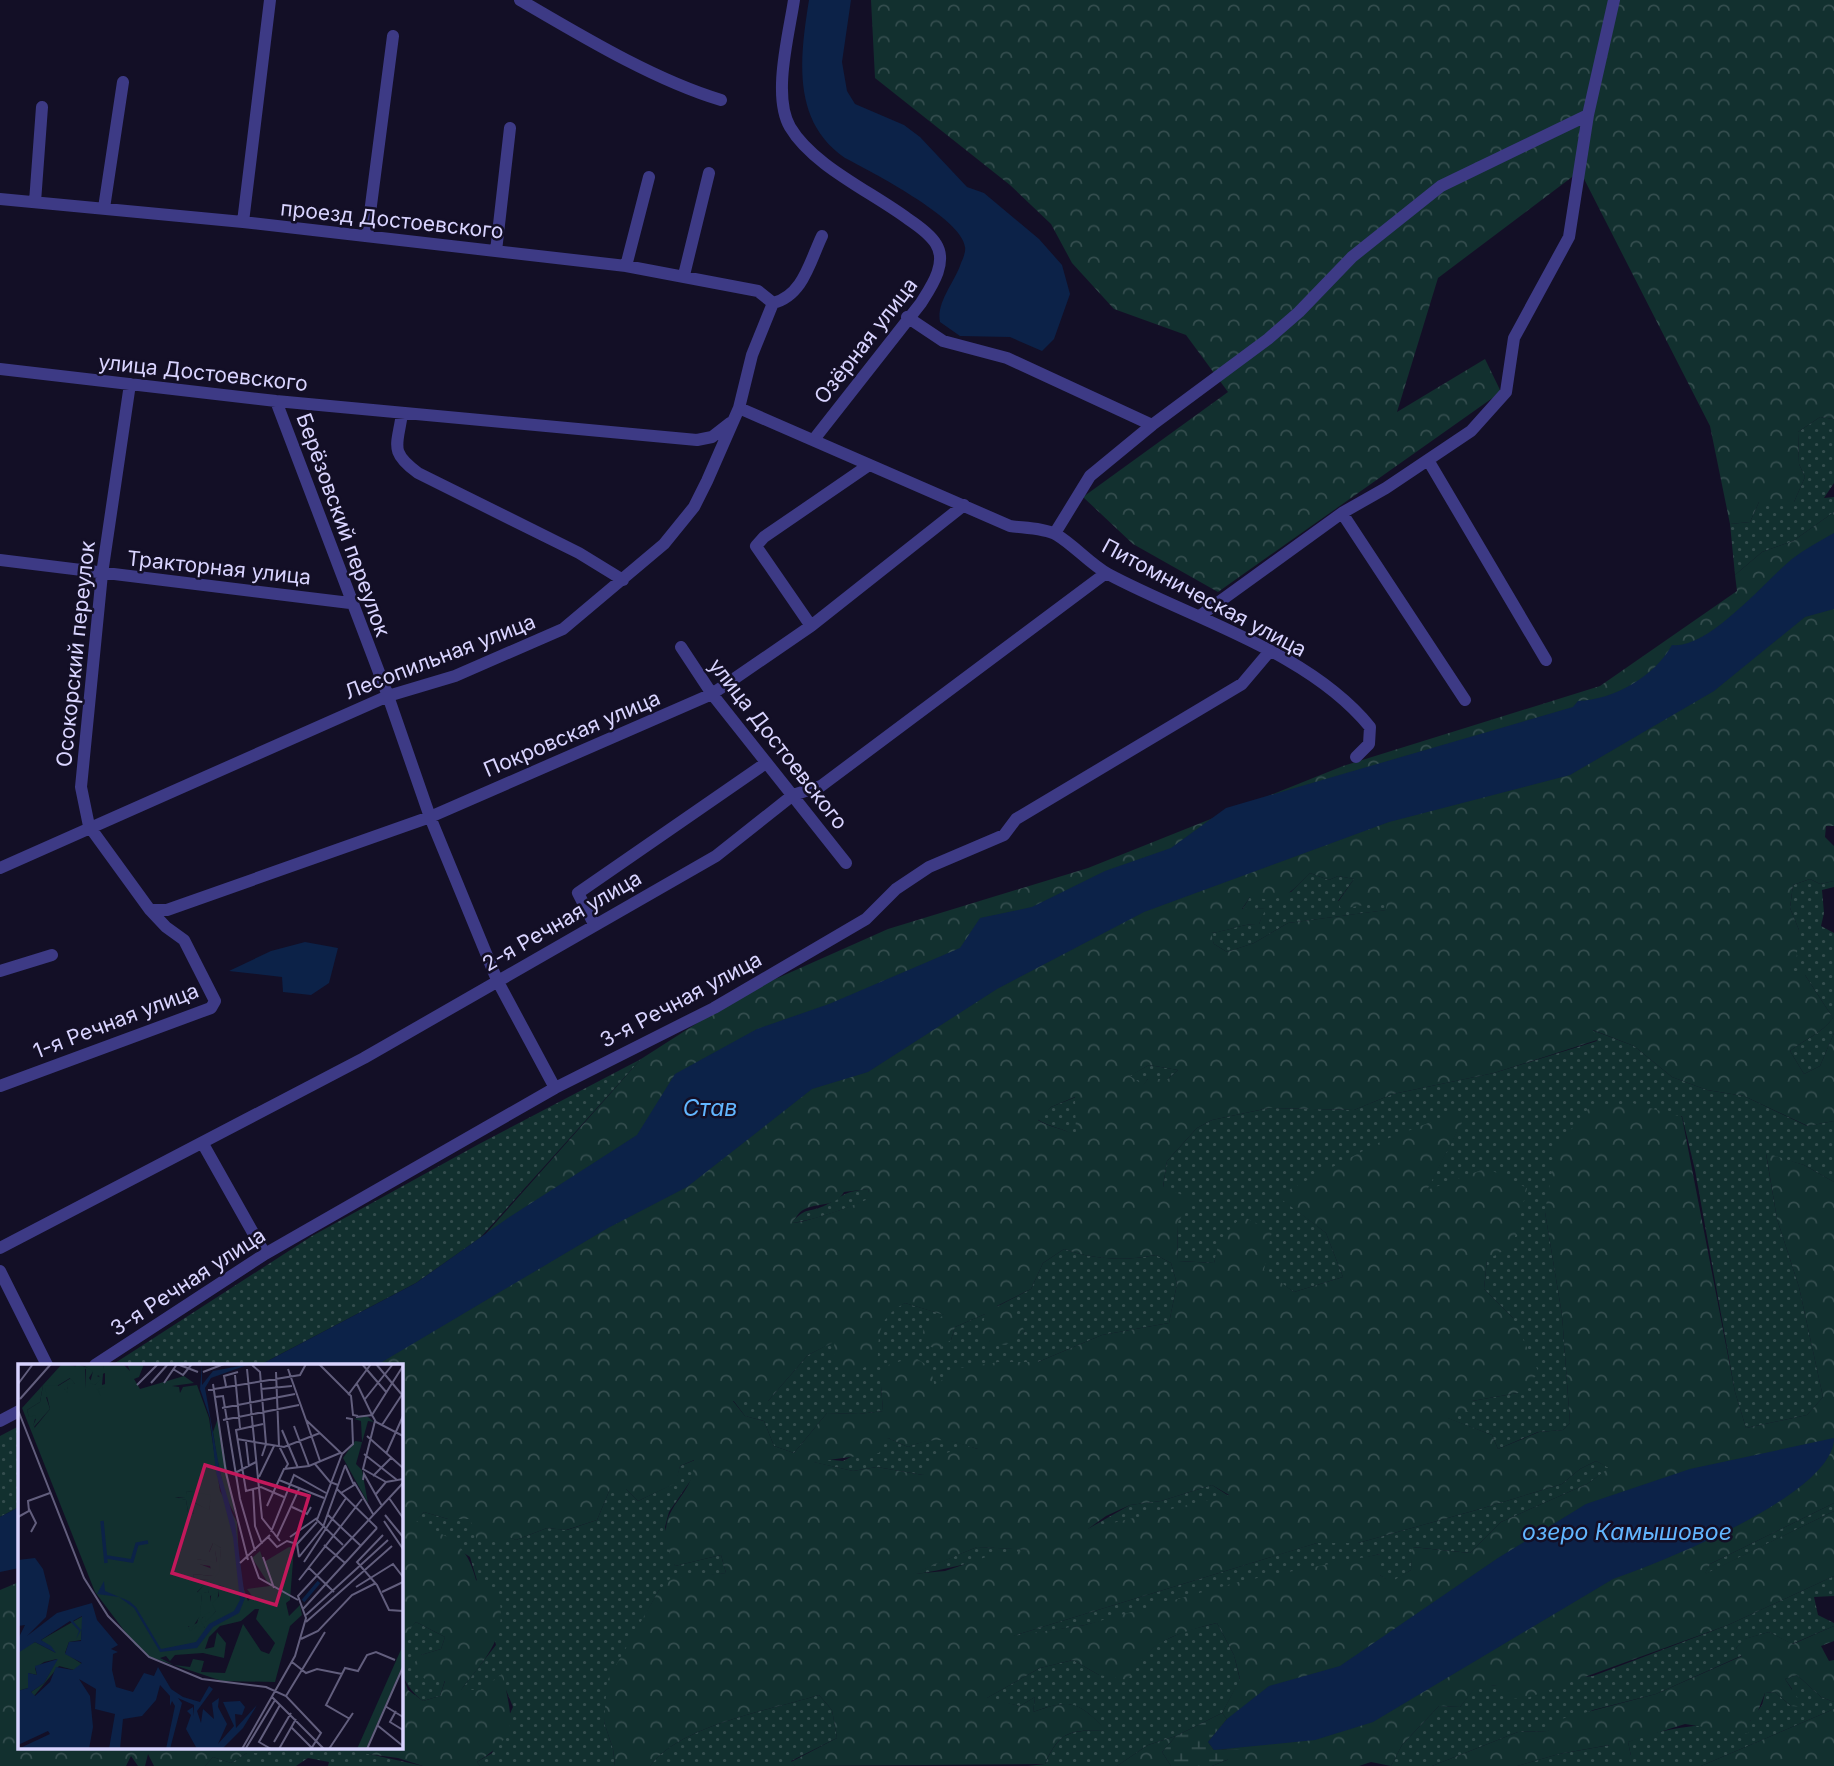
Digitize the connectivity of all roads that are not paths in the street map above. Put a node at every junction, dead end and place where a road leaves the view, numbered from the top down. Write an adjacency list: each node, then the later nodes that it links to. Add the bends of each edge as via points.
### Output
1 (270, 0): 16 (street)
2 (520, 0): 7 (street, via 577,34)
3 (794, 0): 23 (street, Озёрная улица, via 782,81 789,125 815,156 902,214 937,245 940,260 935,283)
4 (1614, 0): 9 (street)
5 (393, 36): 17 (street)
6 (123, 82): 15 (street)
7 (720, 100)
8 (42, 107): 14 (street)
9 (1588, 115): 30 (street, via 1441,186 1352,257 1268,339); 32 (street, via 1569,237 1514,338 1506,392 1471,431)
10 (510, 128): 19 (street)
11 (709, 173): 21 (street)
12 (649, 177): 20 (street)
13 (0, 199): 14 (street, проезд Достоевского)
14 (35, 202): 15 (street, проезд Достоевского)
15 (104, 208): 16 (street, проезд Достоевского)
16 (243, 222): 17 (street, проезд Достоевского)
17 (367, 236): 19 (street, проезд Достоевского)
18 (822, 236): 22 (street, via 796,292)
19 (496, 251): 20 (street, проезд Достоевского)
20 (626, 266): 21 (street, проезд Достоевского)
21 (684, 275): 22 (street, проезд Достоевского, via 758,291)
22 (773, 303): 27 (street, Лесопильная улица, via 752,355)
23 (907, 317): 30 (street, via 943,341 1007,358); 31 (street, Озёрная улица)
24 (0, 369): 25 (street, улица Достоевского)
25 (130, 384): 26 (street, улица Достоевского); 39 (street, Осокорский переулок)
26 (276, 401): 28 (street, улица Достоевского); 41 (street, Берёзовский переулок)
27 (739, 408): 29 (street, Лесопильная улица); 31 (street, Питомническая улица)
28 (402, 412): 29 (street, улица Достоевского, via 697,440 712,437); 40 (street, via 396,452 404,463)
29 (730, 423): 40 (street, Лесопильная улица, via 694,507 664,544)
30 (1152, 425): 36 (street, via 1090,476)
31 (815, 438): 33 (street, Питомническая улица)
32 (1428, 460): 35 (street); 46 (street)
33 (869, 466): 34 (street, Питомническая улица); 43 (street, via 756,546)
34 (964, 505): 36 (street, Питомническая улица, via 1010,526); 43 (street, Покровская улица)
35 (1342, 513): 42 (street); 49 (street)
36 (1055, 533): 38 (street, Питомническая улица)
37 (0, 560): 39 (street, Тракторная улица)
38 (1107, 573): 42 (street, Питомническая улица); 52 (street, 2-я Речная улица, via 821,786)
39 (103, 575): 41 (street, Тракторная улица); 54 (street, Осокорский переулок, via 80,787)
40 (623, 580): 48 (street, Лесопильная улица, via 564,629 455,676)
41 (350, 603): 48 (street, Берёзовский переулок)
42 (1201, 615): 45 (street, Питомническая улица)
43 (811, 626): 47 (street, Покровская улица)
44 (681, 648): 47 (street, улица Достоевского)
45 (1269, 652): 50 (street, Питомническая улица, via 1333,691 1370,727 1369,744); 63 (street, 3-я Речная улица, via 1242,684 1016,819 1004,835 929,867 896,888 854,926 714,1008)
46 (1546, 660)
47 (712, 694): 51 (street, улица Достоевского); 53 (street, Покровская улица)
48 (388, 696): 53 (street, Берёзовский переулок); 54 (street, Лесопильная улица)
49 (1465, 700)
50 (1356, 757)
51 (766, 763): 52 (street, улица Достоевского); 58 (street, via 578,893)
52 (793, 795): 55 (street, улица Достоевского); 58 (street, 2-я Речная улица, via 716,856)
53 (430, 817): 57 (street, Покровская улица, via 167,910); 61 (street, Берёзовский переулок)
54 (89, 826): 56 (street, Лесопильная улица); 57 (street, Осокорский переулок)
55 (846, 863)
56 (0, 868)
57 (150, 910): 62 (street, 1-я Речная улица, via 184,940 215,1002 211,1008)
58 (594, 924): 61 (street, 2-я Речная улица)
59 (52, 955): 60 (street)
60 (0, 971)
61 (497, 980): 63 (street, Берёзовский переулок); 64 (street, 2-я Речная улица)
62 (0, 1086)
63 (555, 1088): 66 (street, 3-я Речная улица)
64 (204, 1144): 65 (street, 2-я Речная улица); 66 (street)
65 (0, 1248)
66 (265, 1254): 69 (street, 3-я Речная улица)
67 (0, 1271): 68 (street)
68 (46, 1364)
69 (97, 1364)
70 (18, 1412): 71 (street)
71 (0, 1421)

